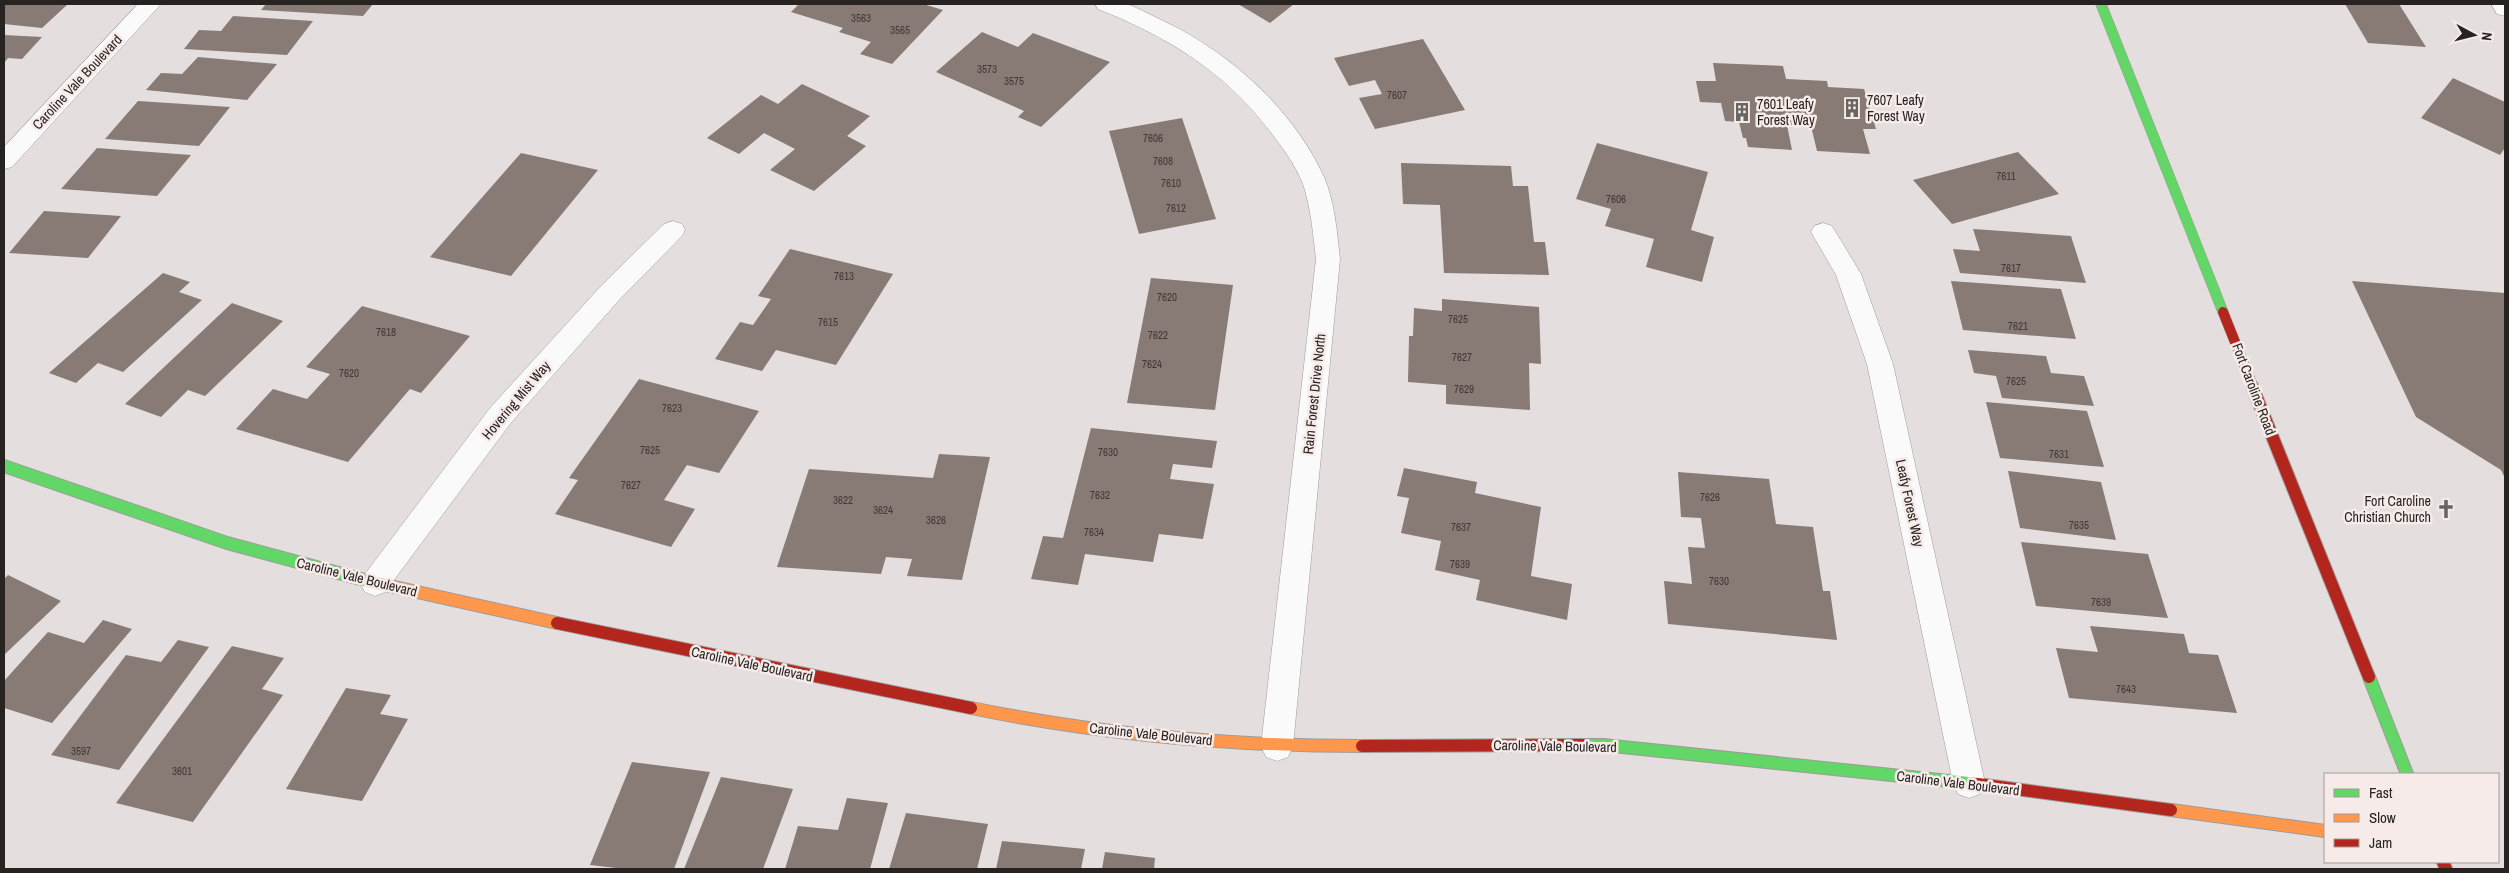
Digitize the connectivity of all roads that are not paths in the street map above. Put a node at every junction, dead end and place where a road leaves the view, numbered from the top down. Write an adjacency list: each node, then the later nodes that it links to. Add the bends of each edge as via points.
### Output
1 (150, 4): 6 (street, Caroline Vale Boulevard)
2 (1106, 4): 11 (street, Rain Forest Drive North, via 1187,41 1230,72 1264,105 1296,149 1317,190 1328,259)
3 (2101, 4): 12 (street, Fort Caroline Road)
4 (2502, 4): 5 (street)
5 (2505, 9)
6 (4, 160)
7 (673, 230): 10 (street, Hovering Mist Way, via 610,293 500,416)
8 (1823, 232): 13 (street, Leafy Forest Way, via 1848,274 1880,364)
9 (4, 466): 10 (street, Caroline Vale Boulevard, via 227,543)
10 (375, 582): 11 (street, Caroline Vale Boulevard, via 542,620 1045,723)
11 (1277, 746): 13 (street, Caroline Vale Boulevard, via 1603,745)
12 (2407, 773)
13 (1969, 783): 14 (street, Caroline Vale Boulevard)
14 (2324, 831)

